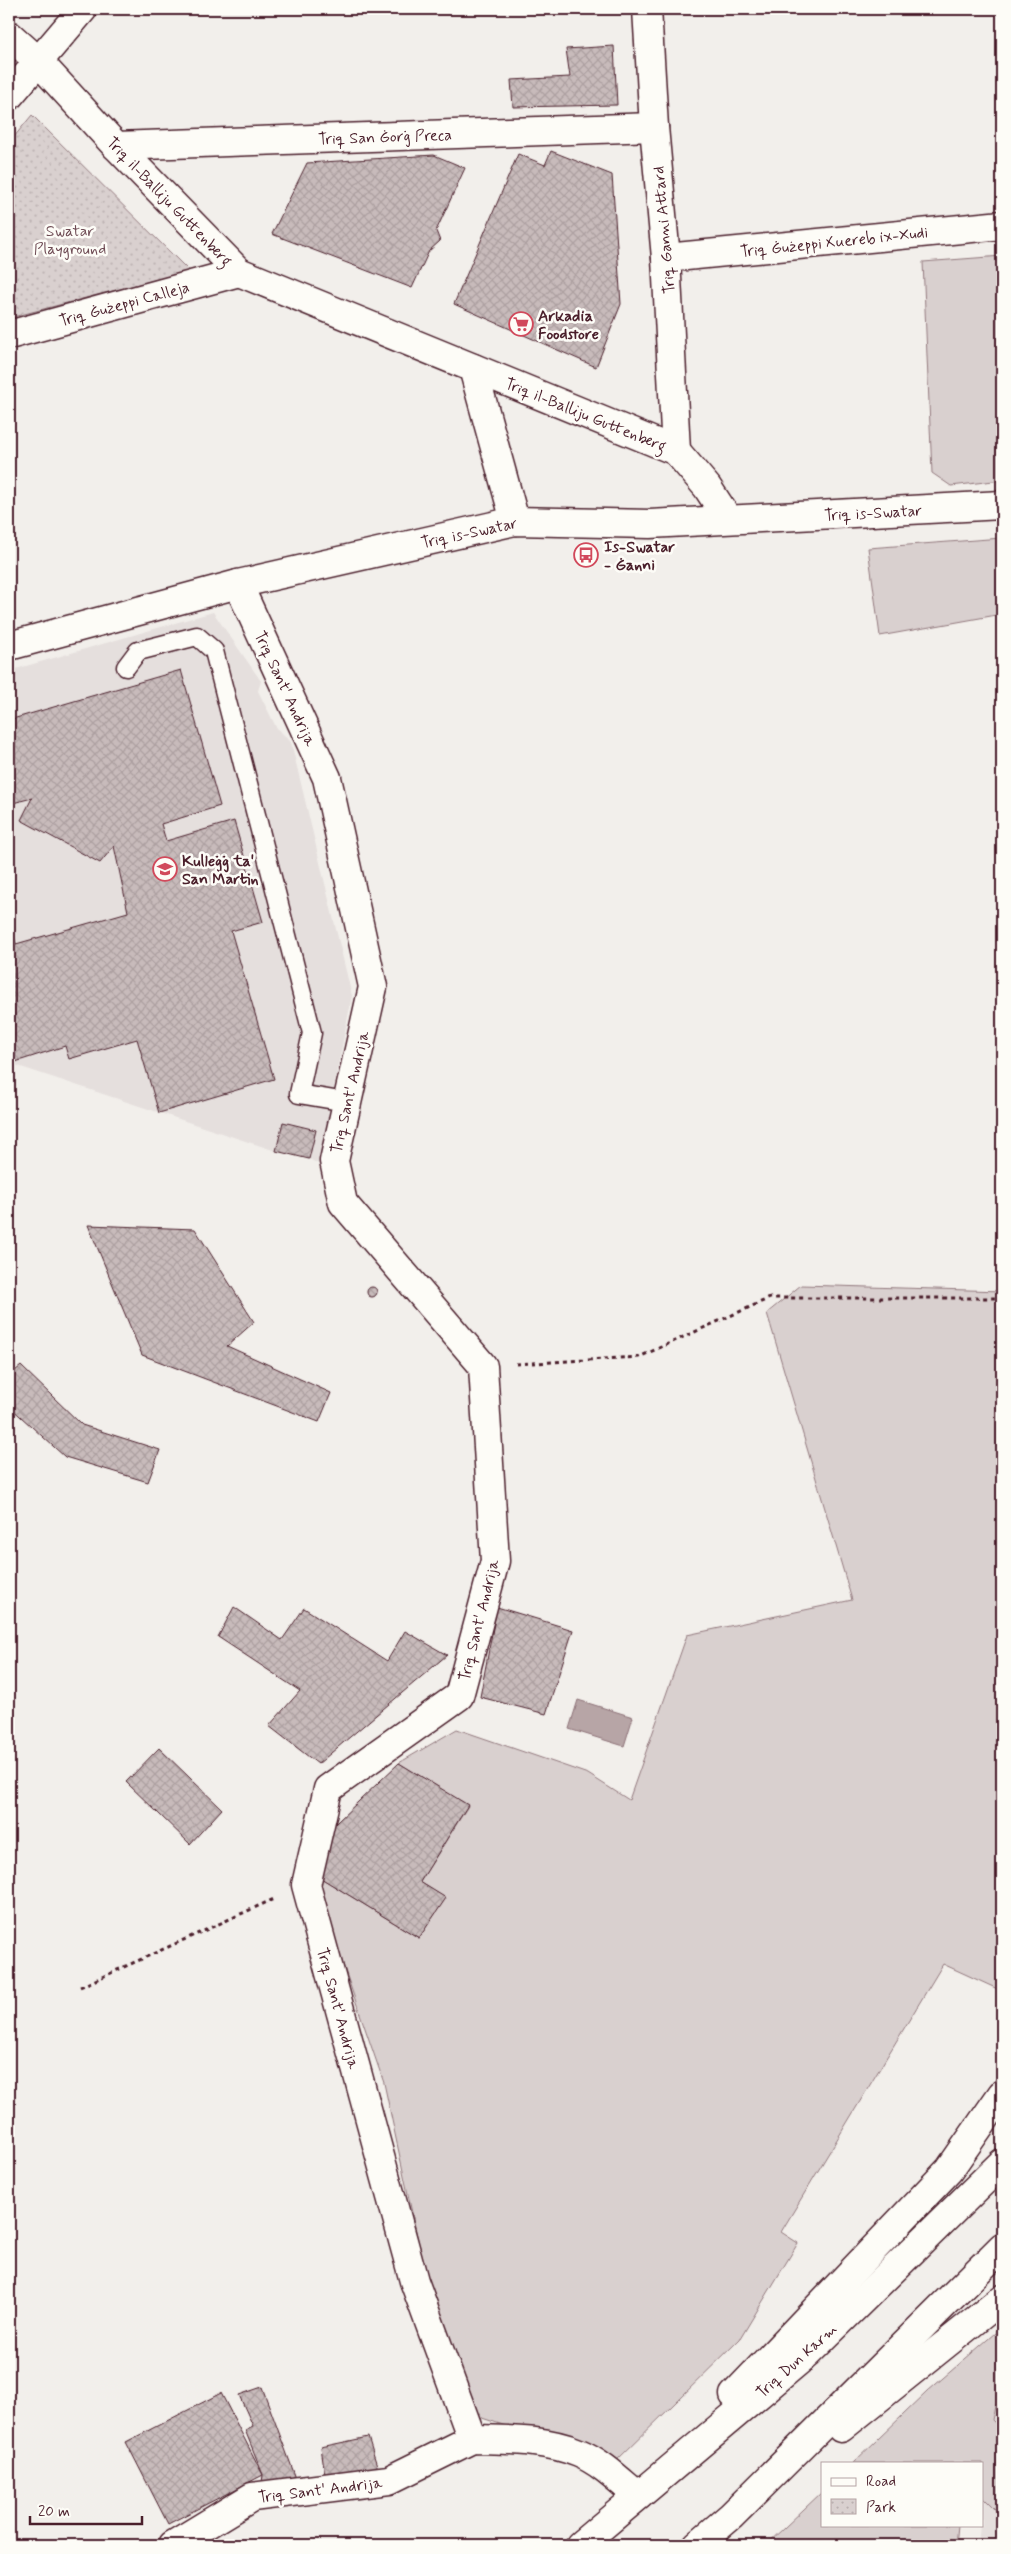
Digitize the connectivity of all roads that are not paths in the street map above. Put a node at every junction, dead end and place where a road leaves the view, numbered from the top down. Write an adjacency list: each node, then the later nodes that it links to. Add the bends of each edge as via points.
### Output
1 (82, 9): 4 (main road)
2 (647, 9): 6 (main road, Triq Ganni Attard)
3 (9, 35): 4 (main road, Triq il-Balliju Guttenberg)
4 (38, 61): 5 (main road); 7 (main road, Triq il-Balliju Guttenberg)
5 (9, 96)
6 (654, 127): 7 (main road, Triq San Ġorġ Preca); 9 (main road, Triq Ganni Attard)
7 (116, 146): 10 (main road, Triq il-Balliju Guttenberg)
8 (1002, 225): 9 (main road, Triq Ġużeppi Xuereb ix-Xudi)
9 (666, 258): 13 (main road, Triq Ganni Attard)
10 (239, 272): 11 (main road, Triq Ġużeppi Calleja); 12 (main road, Triq il-Balliju Guttenberg)
11 (9, 335)
12 (473, 368): 13 (main road, Triq il-Balliju Guttenberg); 16 (main road, Triq il-Balliju Guttenberg)
13 (676, 451): 15 (main road, Triq il-Balliju Guttenberg, via 707,487)
14 (1002, 505): 15 (main road, Triq is-Swatar)
15 (728, 519): 16 (main road, Triq is-Swatar, via 650,524)
16 (515, 521): 17 (main road, Triq is-Swatar)
17 (238, 584): 18 (main road, Triq is-Swatar); 20 (main road, Triq Sant' Andrija, via 327,778 373,986)
18 (9, 646)
19 (126, 667): 20 (lane, via 138,651 197,636 214,652 312,1033 300,1094)
20 (346, 1102): 25 (main road, Triq Sant' Andrija, via 334,1161 343,1203 483,1366 495,1561 459,1696 328,1789 306,1885 414,2281)
21 (1002, 2094): 26 (main road, via 948,2170)
22 (1002, 2164): 26 (main road, Triq Dun Karm, via 807,2354)
23 (1002, 2248): 27 (main road)
24 (1002, 2299): 27 (main road)
25 (472, 2439): 26 (main road, via 529,2440 580,2453); 28 (main road, Triq Sant' Andrija, via 389,2480 252,2497)
26 (638, 2496): 29 (main road, Triq Dun Karm)
27 (731, 2516): 30 (main road)
28 (174, 2545)
29 (580, 2545)
30 (697, 2545)

